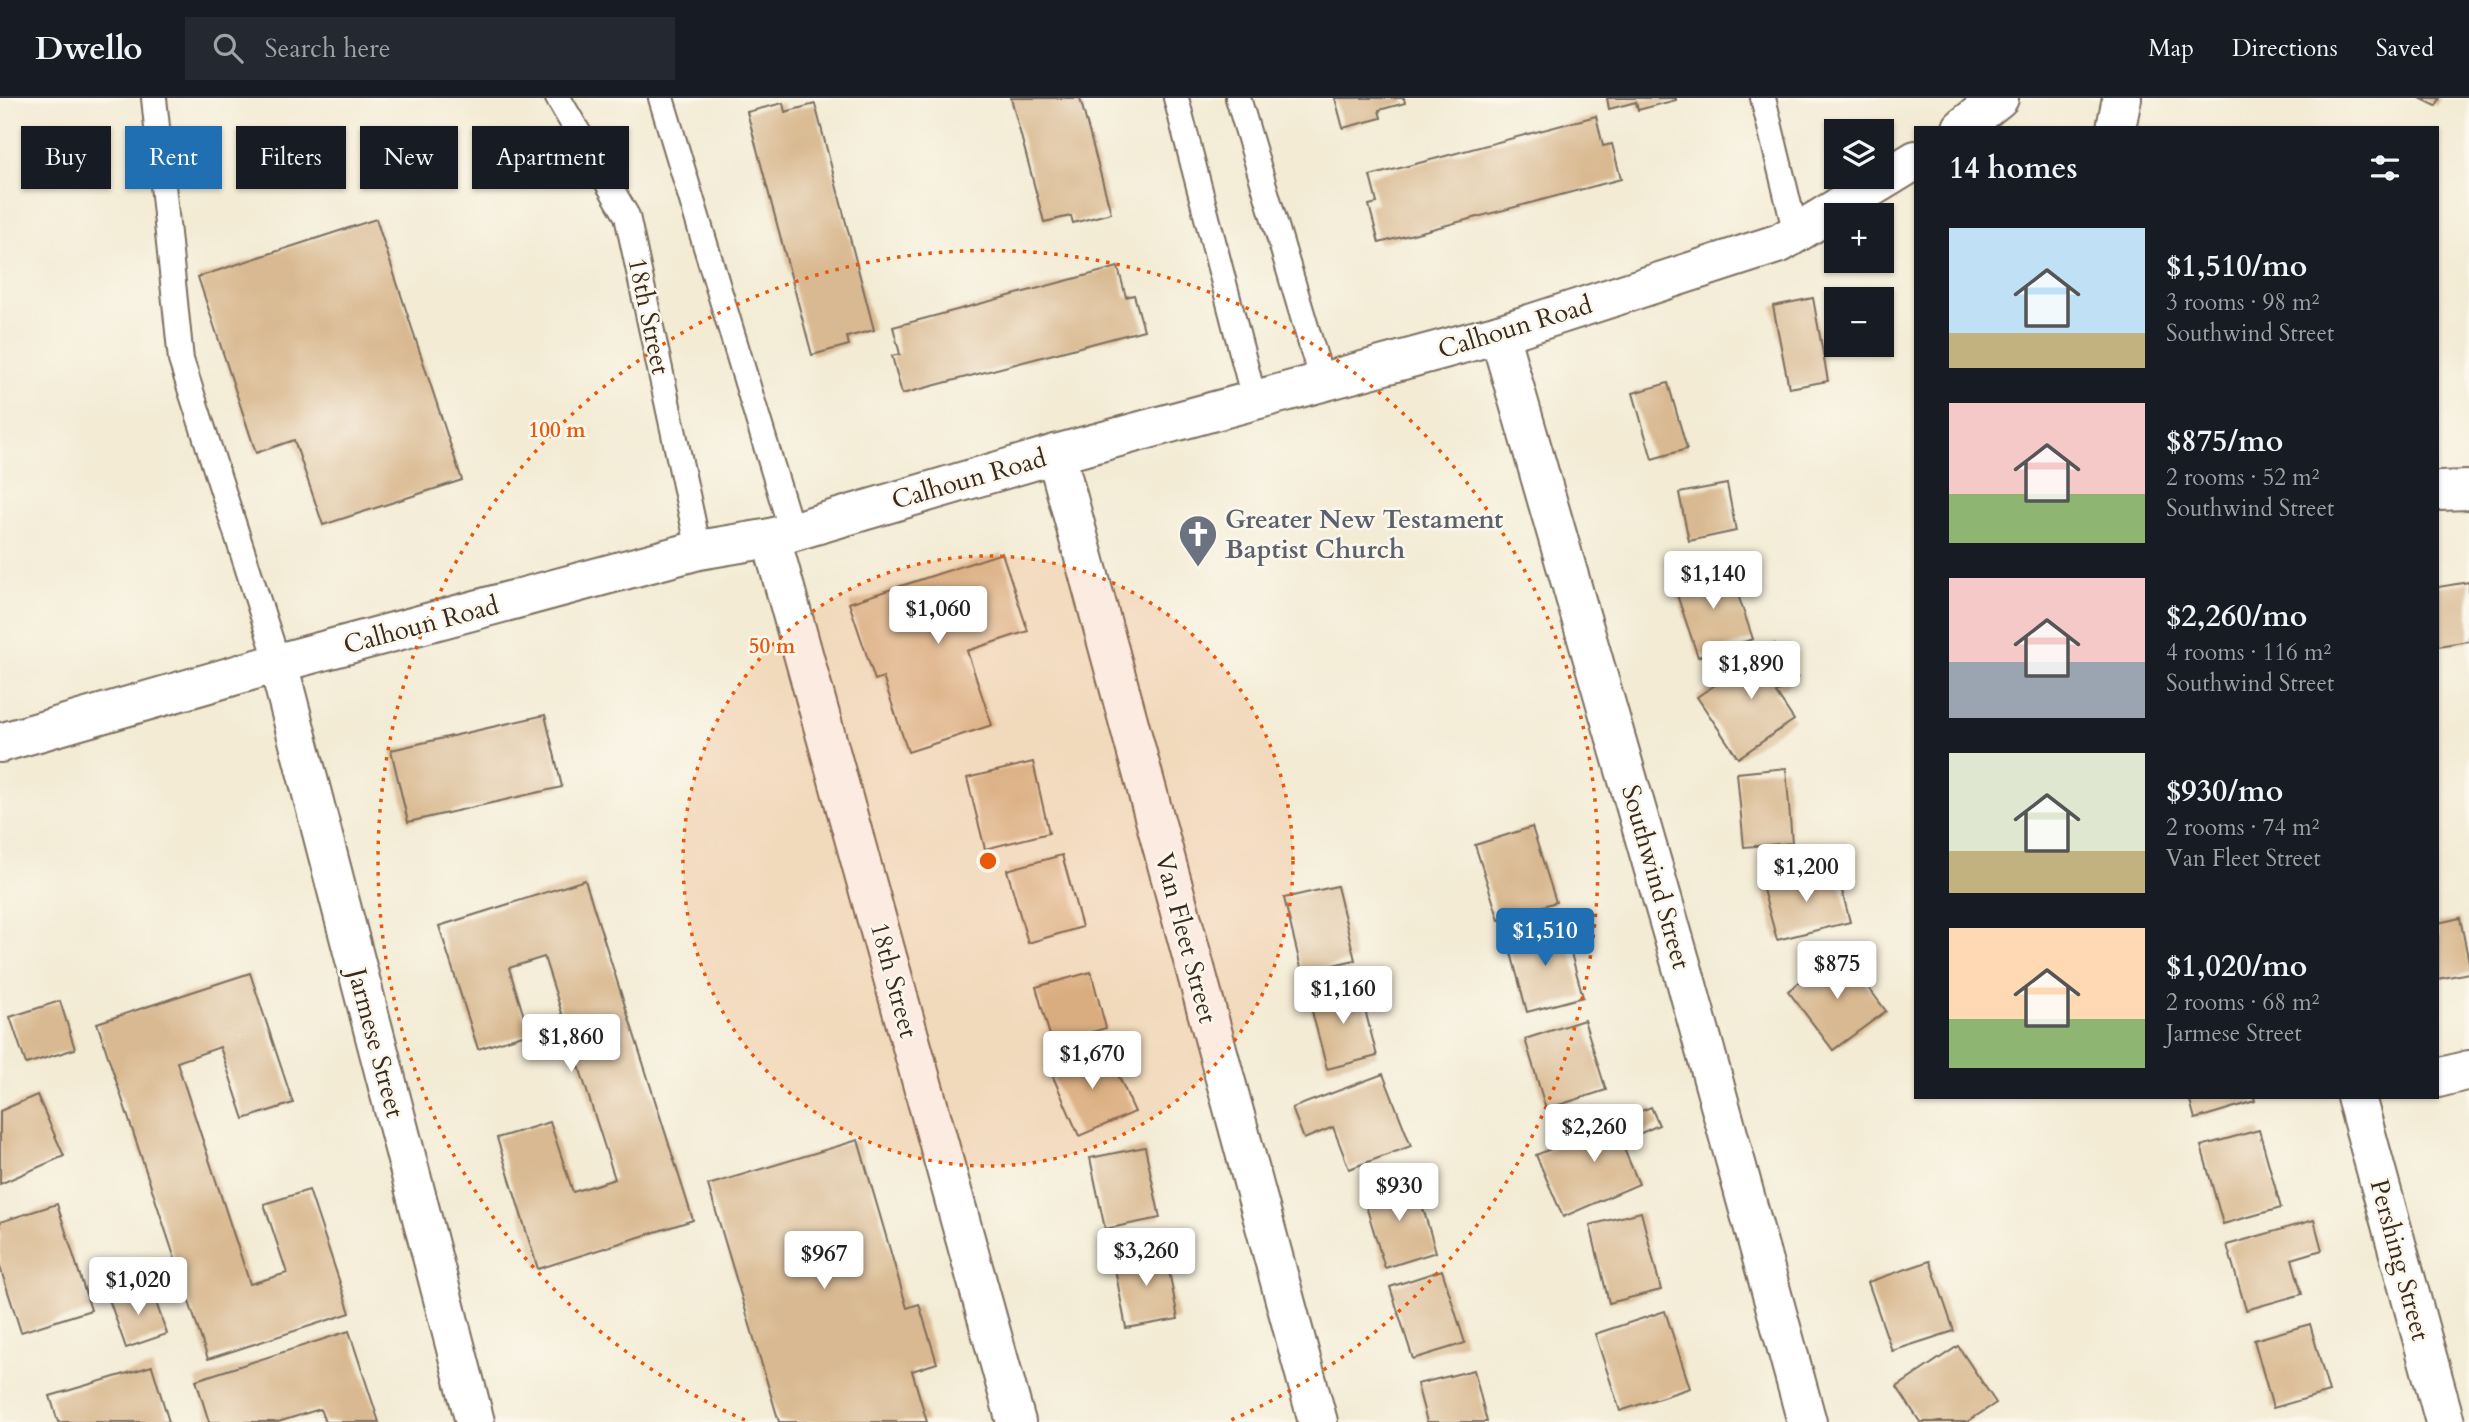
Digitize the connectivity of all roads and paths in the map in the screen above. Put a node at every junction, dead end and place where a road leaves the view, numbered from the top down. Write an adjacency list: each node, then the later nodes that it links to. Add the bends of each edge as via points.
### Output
1 (154, 98): 19 (lane, via 181,360)
2 (558, 98): 18 (lane, 18th Street, via 627,216)
3 (660, 98): 17 (lane)
4 (1176, 98): 13 (lane)
5 (1238, 98): 12 (lane)
6 (1763, 98): 10 (lane)
7 (2122, 98): 8 (street)
8 (2116, 126)
9 (1914, 161): 10 (street, Calhoun Road)
10 (1796, 234): 11 (street, Calhoun Road)
11 (1499, 334): 12 (street, Calhoun Road); 27 (street, Southwind Street)
12 (1322, 380): 13 (street, Calhoun Road)
13 (1254, 399): 14 (street, Calhoun Road)
14 (1056, 454): 17 (street, Calhoun Road); 26 (street, Van Fleet Street)
15 (2469, 490): 16 (street)
16 (2439, 491)
17 (781, 535): 18 (street, Calhoun Road); 25 (street, 18th Street)
18 (699, 550): 19 (street, Calhoun Road)
19 (278, 663): 20 (street, Calhoun Road); 24 (street, Jarmese Street)
20 (0, 743)
21 (2469, 1070): 22 (street)
22 (2439, 1079)
23 (2360, 1099): 28 (street, Pershing Street)
24 (475, 1422)
25 (1016, 1422)
26 (1318, 1422)
27 (1807, 1422)
28 (2445, 1422)

